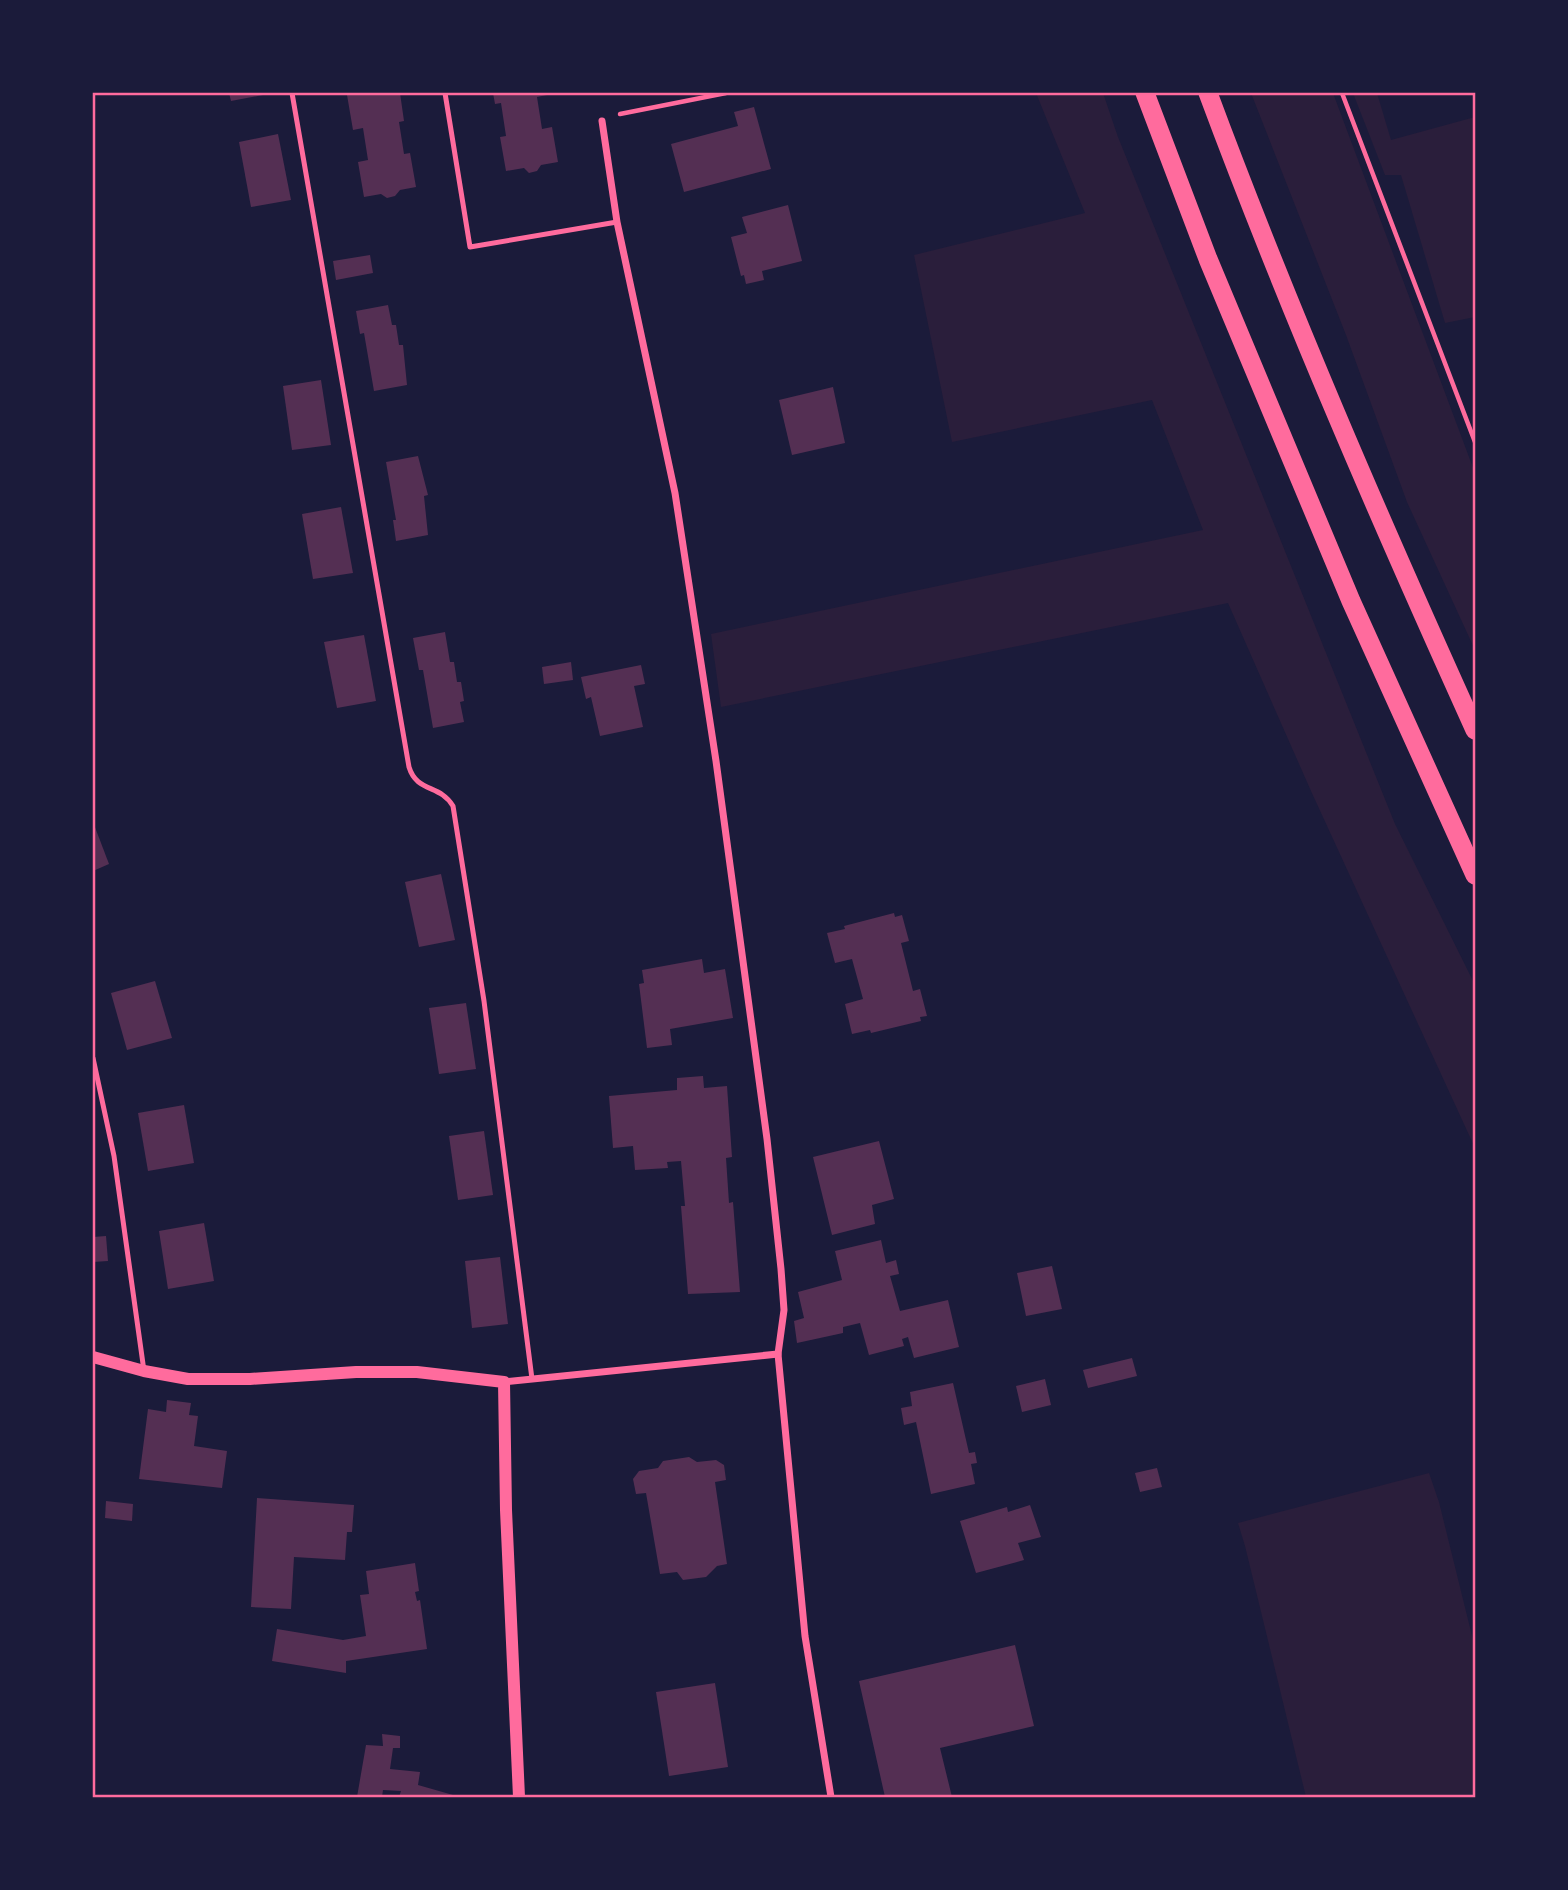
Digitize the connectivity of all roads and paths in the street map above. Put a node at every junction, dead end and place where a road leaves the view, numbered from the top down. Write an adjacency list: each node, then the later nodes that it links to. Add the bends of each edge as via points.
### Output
1 (292, 93): 16 (lane, via 409,767 419,784 440,791 453,806 484,1001)
2 (445, 93): 8 (lane, via 470,247)
3 (726, 93): 7 (path, via 632,110)
4 (1145, 93): 11 (highway, via 1208,259 1350,601)
5 (1208, 93): 10 (highway, via 1355,457)
6 (1342, 93): 9 (path)
7 (602, 121): 8 (street)
8 (617, 222): 13 (street, via 675,493 716,761 782,1269 784,1310)
9 (1475, 442)
10 (1475, 730)
11 (1475, 875)
12 (93, 1058): 15 (lane, via 114,1156)
13 (778, 1353): 16 (street); 19 (street, via 805,1636)
14 (93, 1357): 15 (street)
15 (144, 1371): 17 (street, via 188,1379 417,1372)
16 (531, 1380): 17 (street)
17 (504, 1382): 18 (street)
18 (519, 1797)
19 (831, 1797)

